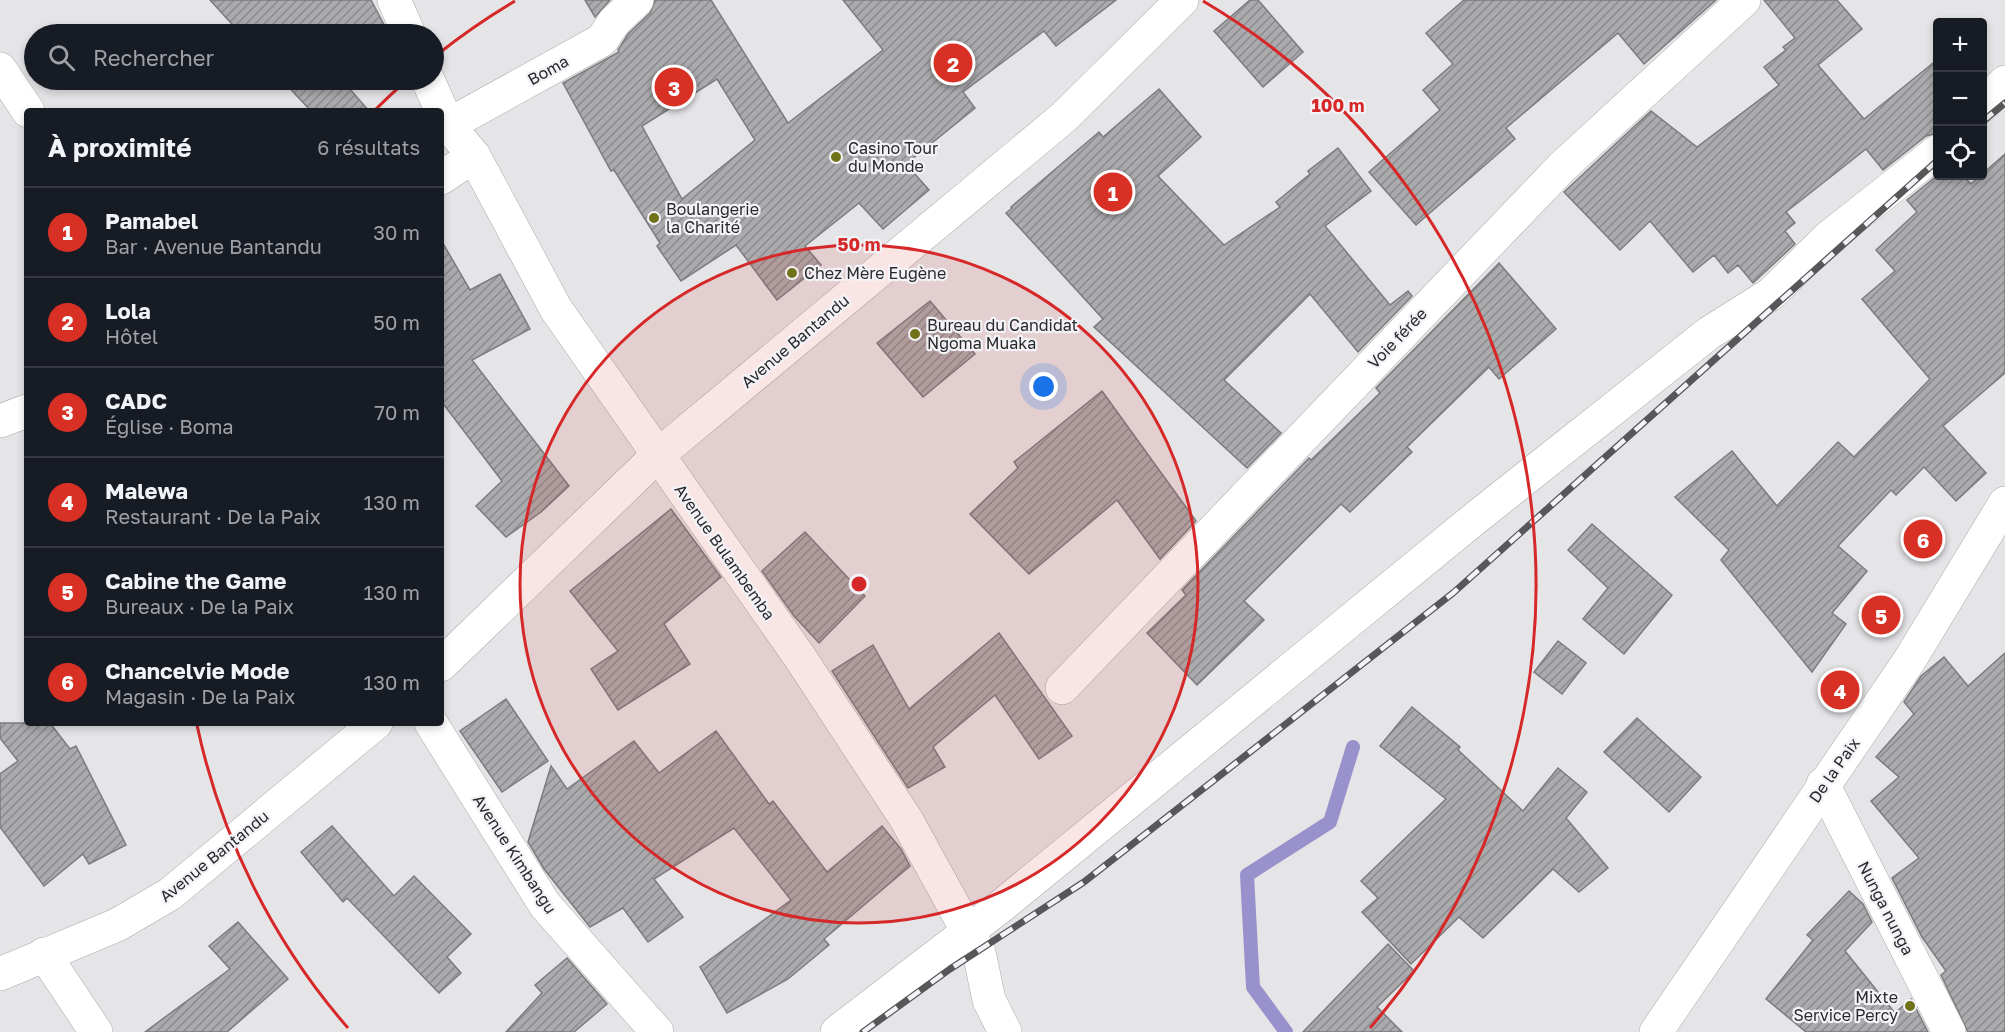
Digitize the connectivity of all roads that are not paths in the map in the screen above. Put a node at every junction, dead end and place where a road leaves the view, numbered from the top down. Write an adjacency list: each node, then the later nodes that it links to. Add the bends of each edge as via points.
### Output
1 (393, 0): 5 (street)
2 (637, 0): 13 (street, Boma, via 602,40)
3 (1182, 0): 19 (street, Avenue Bantandu, via 1064,117)
4 (1744, 0): 22 (street, Voie férée, via 1562,167)
5 (404, 24)
6 (0, 69): 10 (street)
7 (2005, 82): 9 (street)
8 (433, 90): 11 (street, Avenue Bulambemba)
9 (1987, 102)
10 (26, 108)
11 (441, 108)
12 (444, 115): 13 (street, Avenue Bulambemba)
13 (448, 124): 15 (street, Avenue Bulambemba)
14 (1933, 155): 26 (street, via 1829,237 1771,294 1709,333 1478,516)
15 (474, 156): 16 (street); 19 (street, Avenue Bulambemba, via 556,309)
16 (444, 176)
17 (24, 412): 18 (street)
18 (0, 421)
19 (657, 456): 21 (street, Avenue Bantandu); 26 (street, Avenue Bulambemba, via 801,659 906,819)
20 (2005, 503): 25 (street, De la Paix, via 1909,661)
21 (444, 662)
22 (1062, 688)
23 (372, 726): 27 (street, Avenue Bantandu, via 170,894 117,925)
24 (433, 726): 30 (street, Avenue Kimbangu, via 545,905)
25 (1823, 784): 33 (street, De la Paix); 34 (street, Nunga nunga)
26 (968, 932): 31 (street); 32 (street, Avenue Bulambemba, via 979,952 989,1000)
27 (44, 954): 28 (street, Avenue Bantandu); 29 (street)
28 (0, 974)
29 (96, 1032)
30 (657, 1032)
31 (837, 1032)
32 (1005, 1032)
33 (1656, 1032)
34 (1949, 1032)

